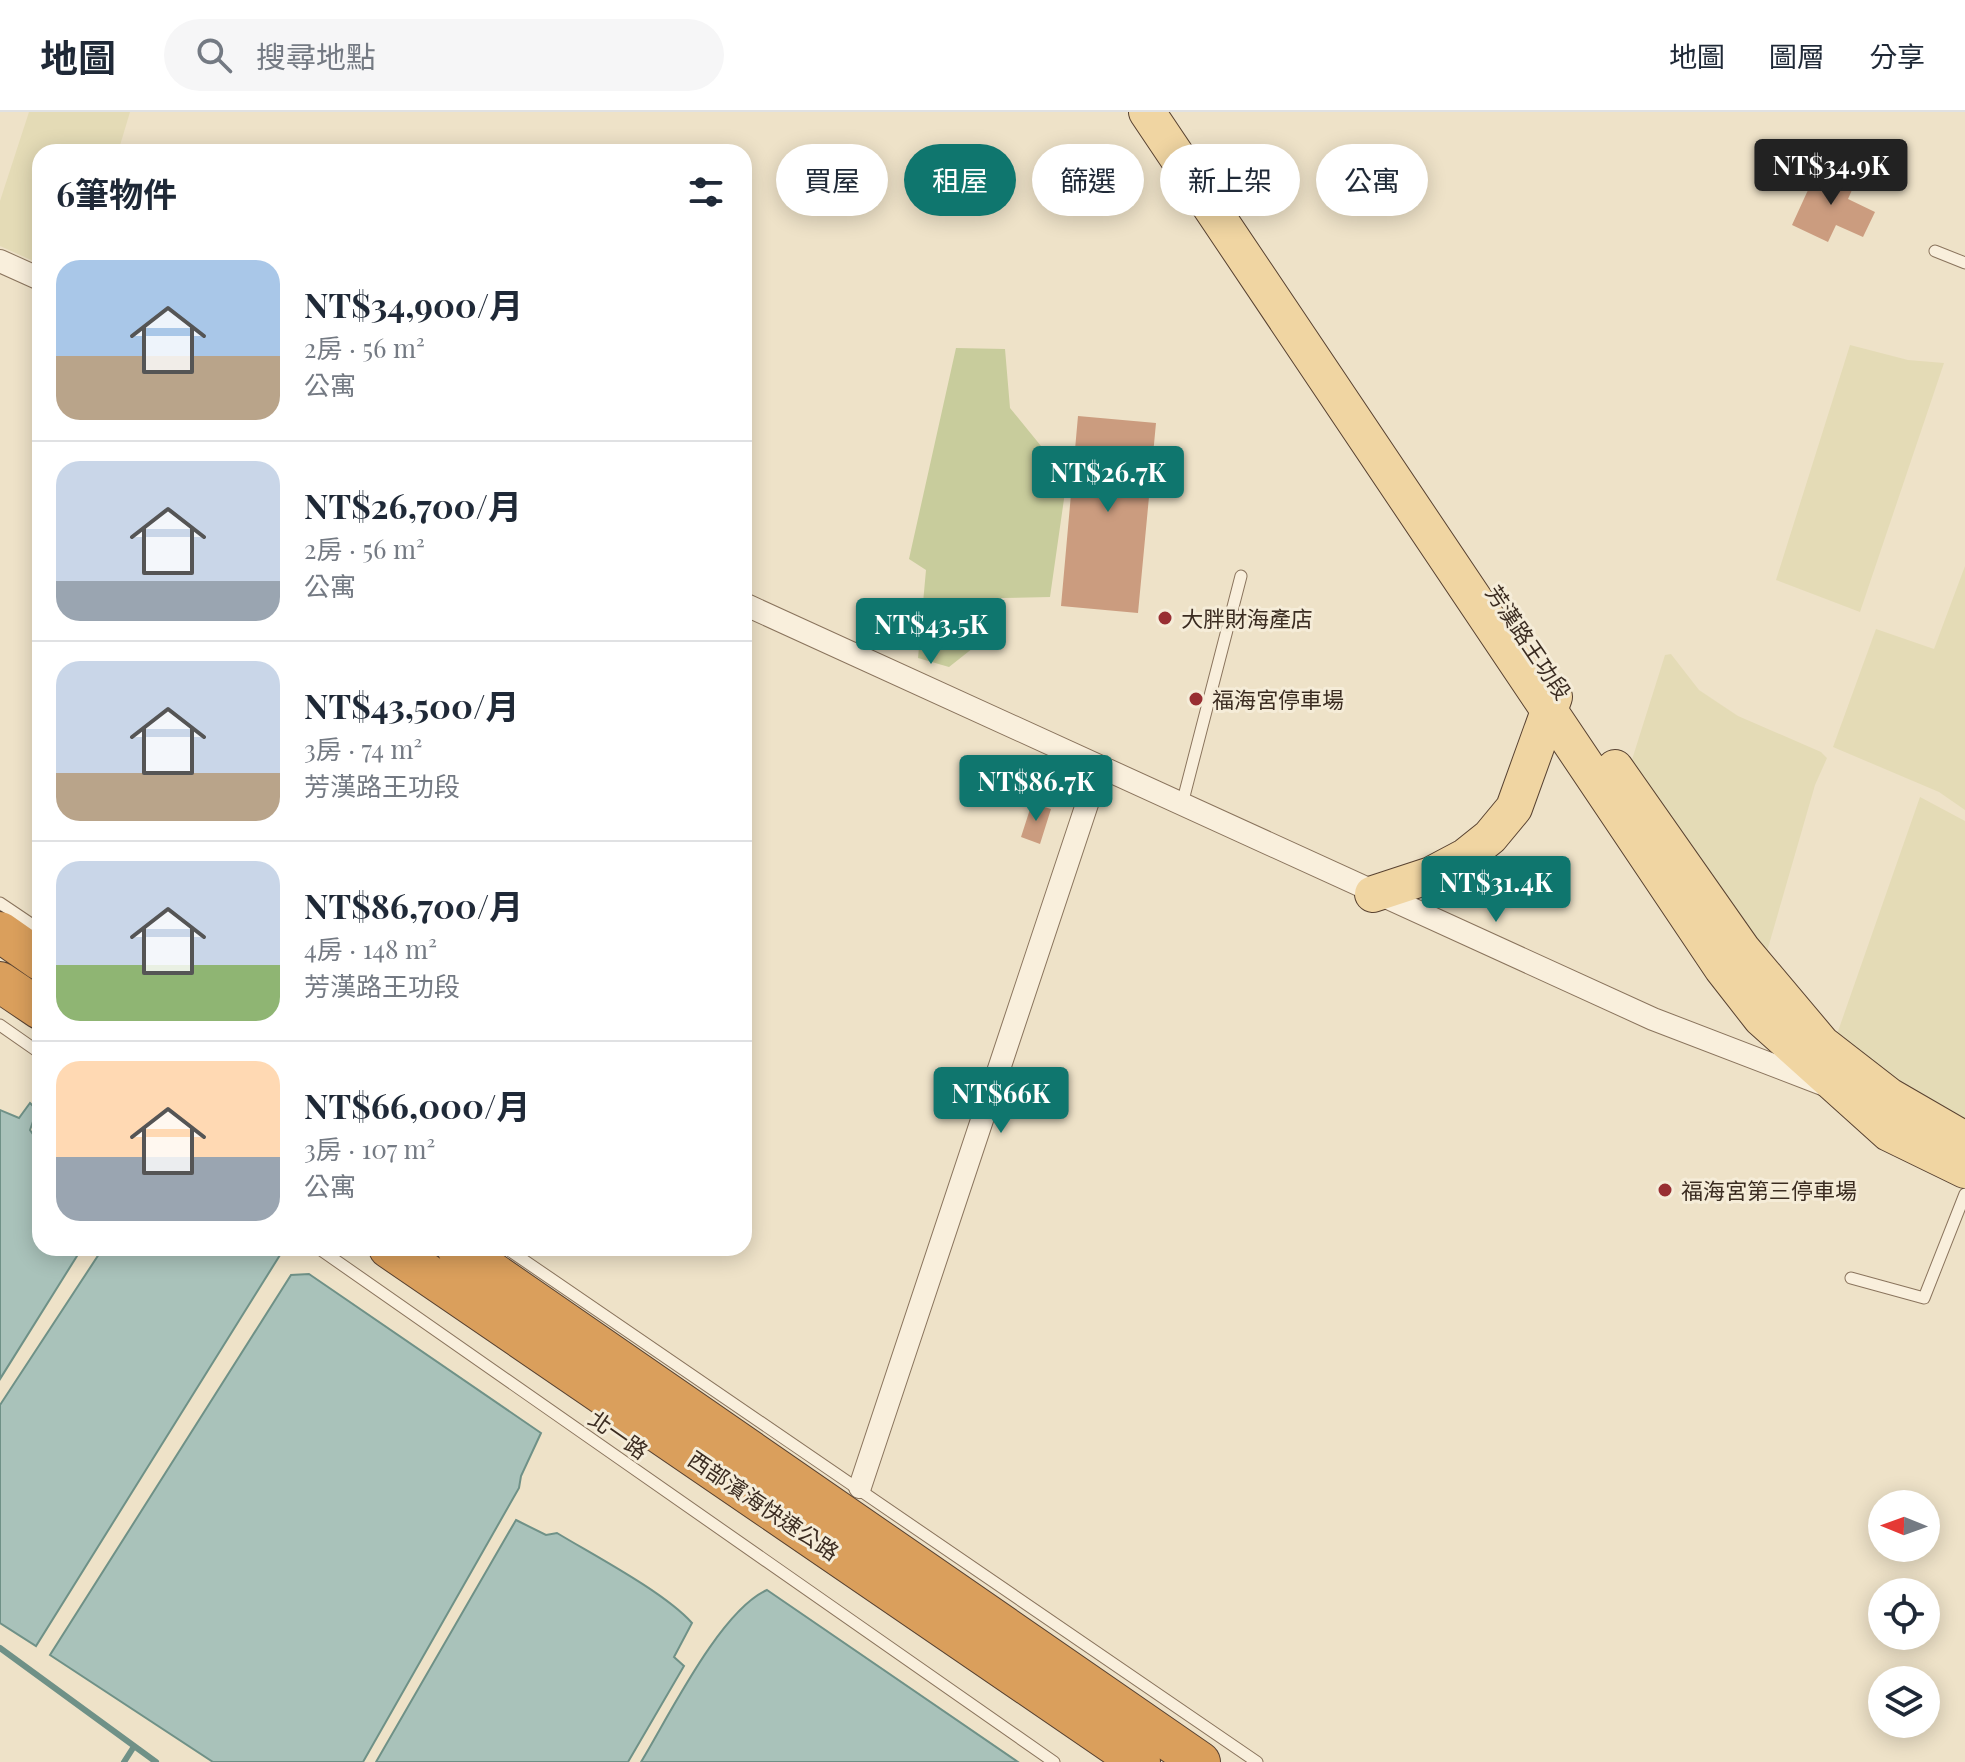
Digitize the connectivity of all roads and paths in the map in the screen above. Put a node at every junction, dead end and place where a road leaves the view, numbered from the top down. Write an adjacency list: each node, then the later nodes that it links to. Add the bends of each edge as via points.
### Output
1 (1147, 112): 9 (main road, 芳漢路王功段)
2 (1176, 112): 9 (main road, 芳漢路王功段)
3 (1935, 251): 5 (lane)
4 (0, 261): 6 (street)
5 (1965, 263)
6 (32, 275)
7 (1241, 576): 11 (lane)
8 (752, 608): 10 (street)
9 (1553, 699): 12 (main road, via 1514,808 1490,837 1431,875); 21 (main road, 芳漢路王功段, via 1722,968 1761,1018); 22 (main road, 芳漢路王功段, via 1742,949 1822,1044)
10 (1099, 768): 11 (street); 31 (street)
11 (1182, 805): 12 (street)
12 (1373, 894): 21 (street, via 1653,1019)
13 (0, 903): 14 (lane)
14 (32, 925)
15 (0, 932): 16 (highway)
16 (32, 954)
17 (0, 982): 18 (highway)
18 (32, 1004)
19 (0, 1025): 20 (lane)
20 (32, 1047)
21 (1835, 1088): 22 (street); 24 (main road, 芳漢路王功段, via 1889,1133)
22 (1889, 1096): 23 (main road, 芳漢路王功段)
23 (1965, 1140)
24 (1965, 1170)
25 (1965, 1194): 30 (lane, via 1924,1298)
26 (329, 1256): 32 (lane, 北一路)
27 (401, 1256): 33 (highway, 西部濱海快速公路)
28 (469, 1256): 34 (highway, 西部濱海快速公路)
29 (518, 1256): 31 (lane)
30 (1851, 1278)
31 (860, 1487): 35 (lane)
32 (1054, 1762)
33 (1140, 1762)
34 (1200, 1762)
35 (1257, 1762)

